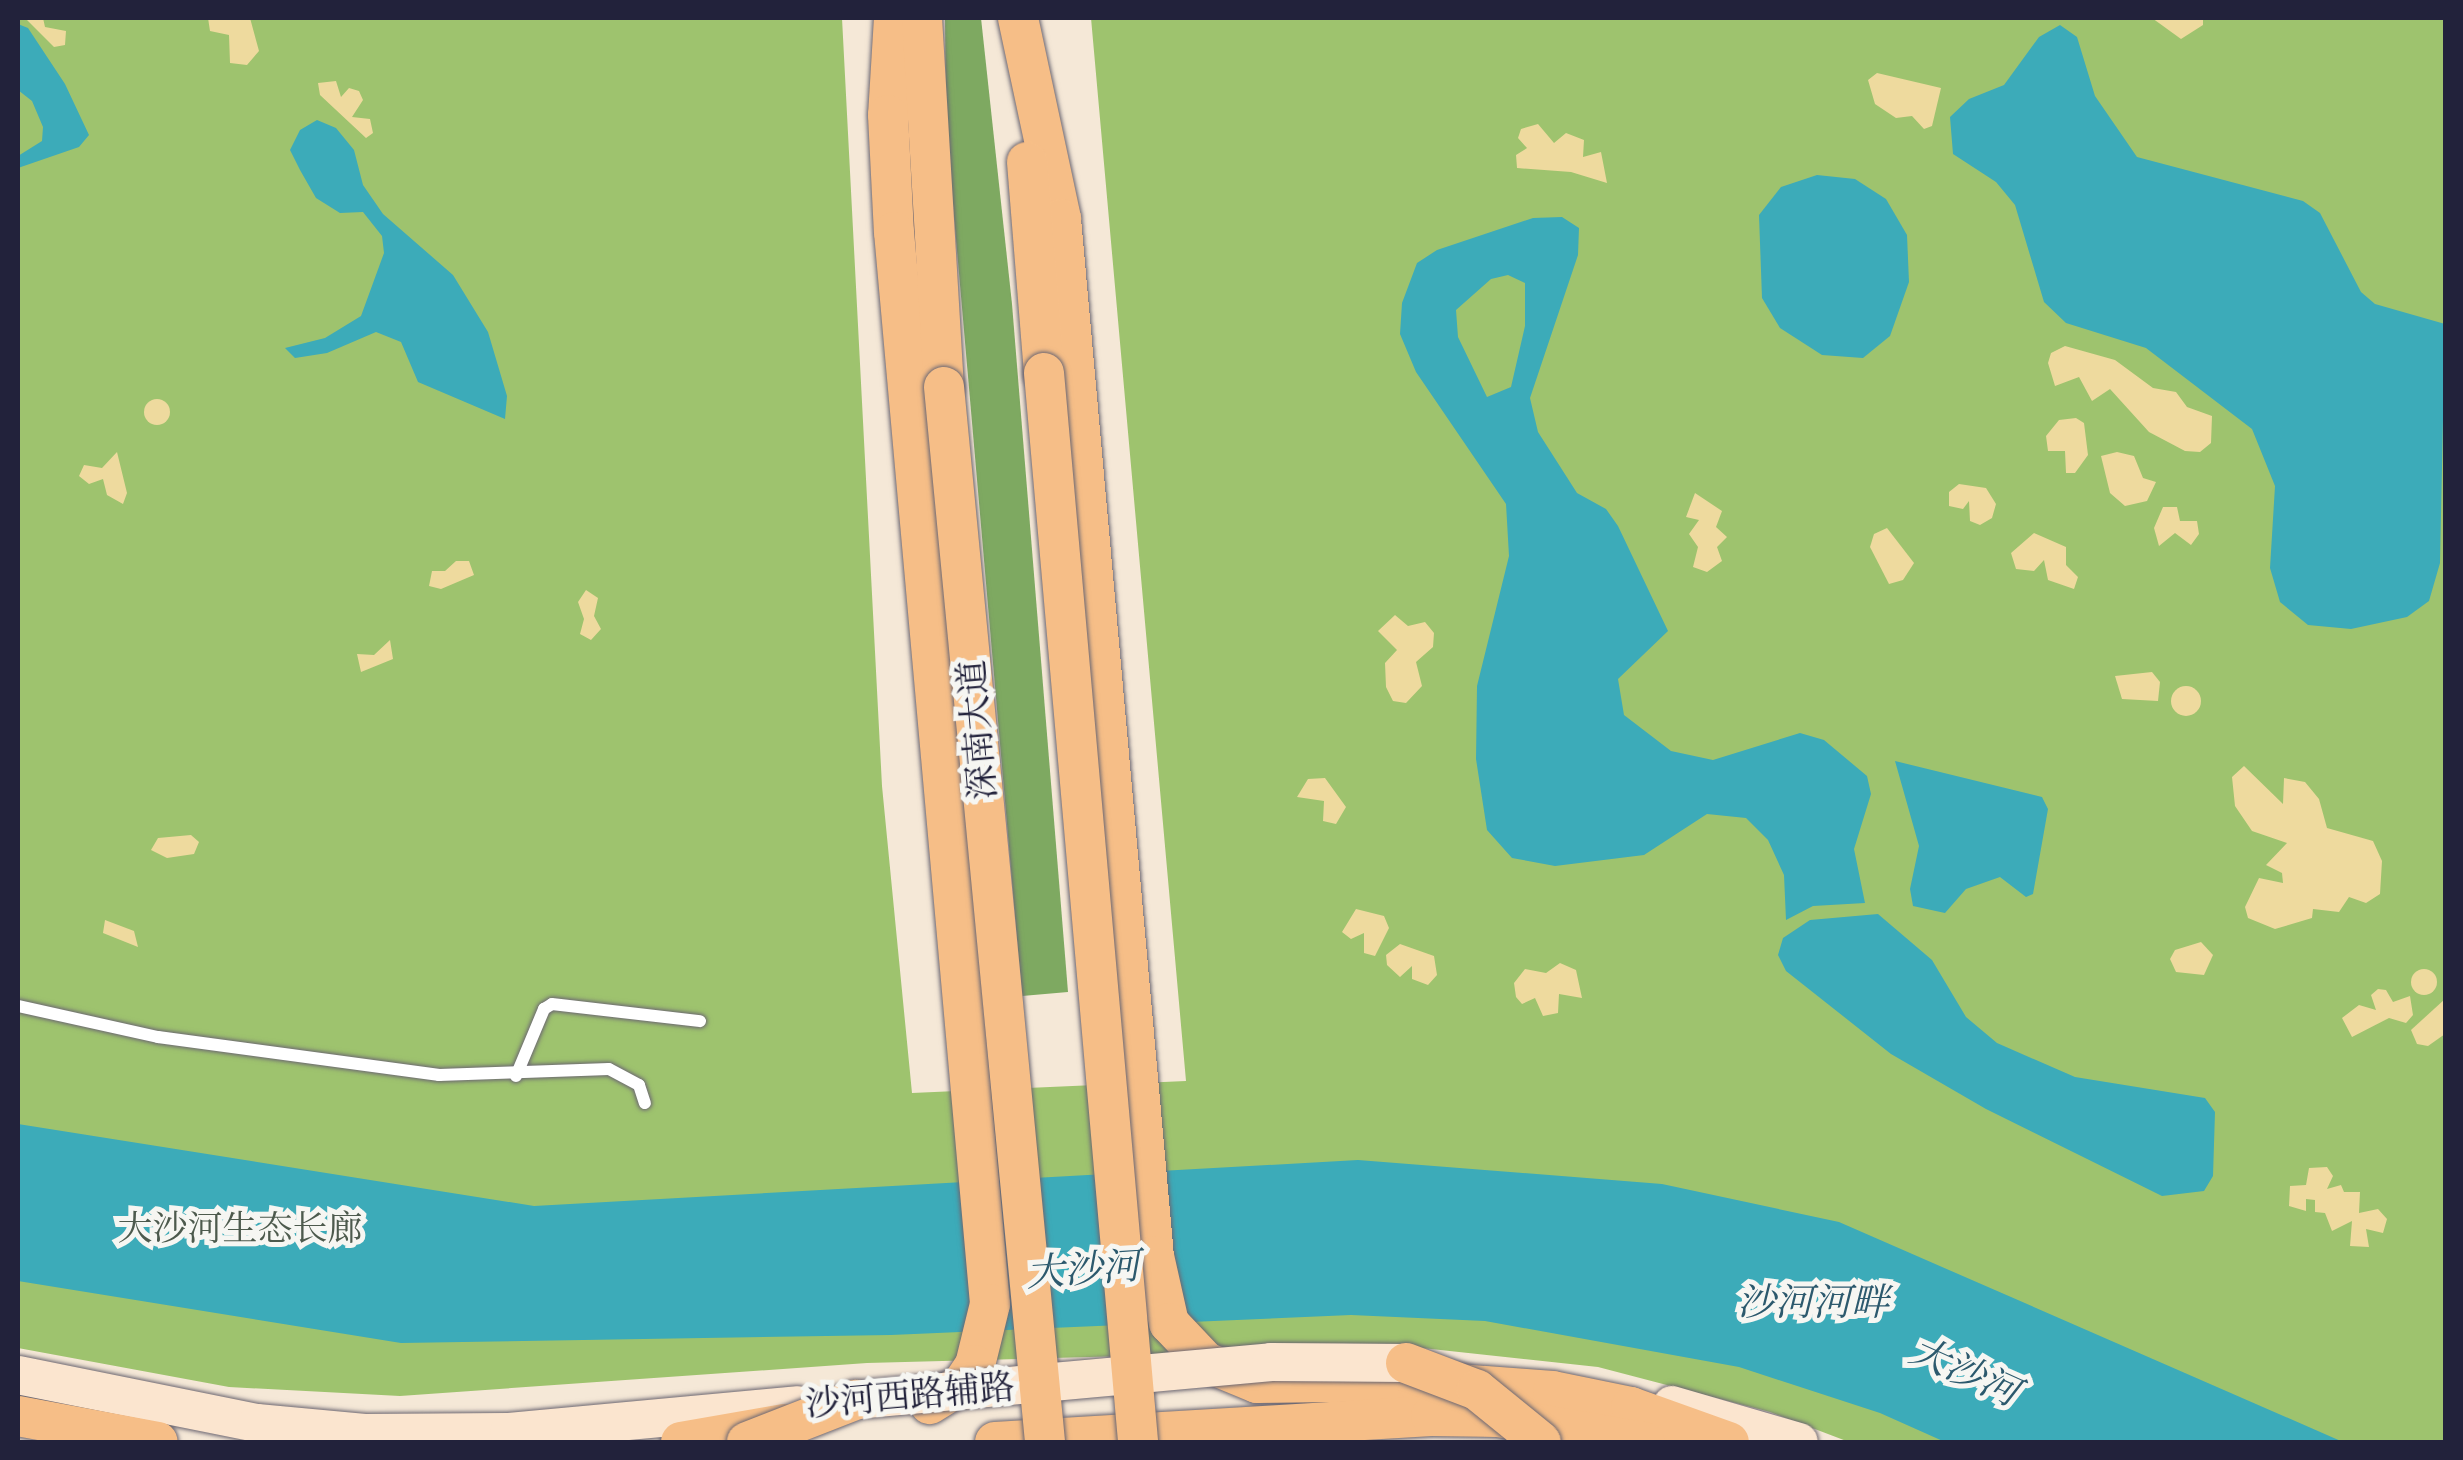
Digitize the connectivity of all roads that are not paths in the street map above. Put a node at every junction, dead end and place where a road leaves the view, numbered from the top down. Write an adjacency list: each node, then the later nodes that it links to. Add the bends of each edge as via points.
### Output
1 (894, 18): 13 (main road, via 888,96 894,232 989,1324 975,1365 945,1398 908,1412)
2 (922, 18): 16 (main road, 深南大道, bridge, via 944,388)
3 (1017, 18): 17 (main road, bridge); 20 (main road, bridge, via 1060,219 1157,1279 1168,1323 1189,1350 1235,1376 1278,1386 1416,1380 1552,1391 1631,1407)
4 (18, 1006): 6 (lane, via 158,1036 439,1075)
5 (700, 1021): 6 (lane, via 552,1004 544,1008)
6 (516, 1076): 7 (lane, via 610,1069 638,1085)
7 (645, 1102)
8 (1406, 1362): 10 (main road, 沙河西路辅路, bridge, via 1272,1362); 18 (main road, bridge, via 1477,1390); 21 (main road, 沙河西路辅路, bridge, via 1611,1390)
9 (18, 1375): 10 (main road, 沙河西路辅路, bridge, via 257,1423 416,1435)
10 (856, 1400): 14 (main road, bridge)
11 (18, 1416): 12 (main road)
12 (158, 1442)
13 (681, 1442)
14 (747, 1442)
15 (995, 1442): 19 (main road, via 1431,1416 1498,1417)
16 (1044, 1442)
17 (1138, 1442)
18 (1541, 1442)
19 (1646, 1442)
20 (1729, 1442)
21 (1799, 1442)

